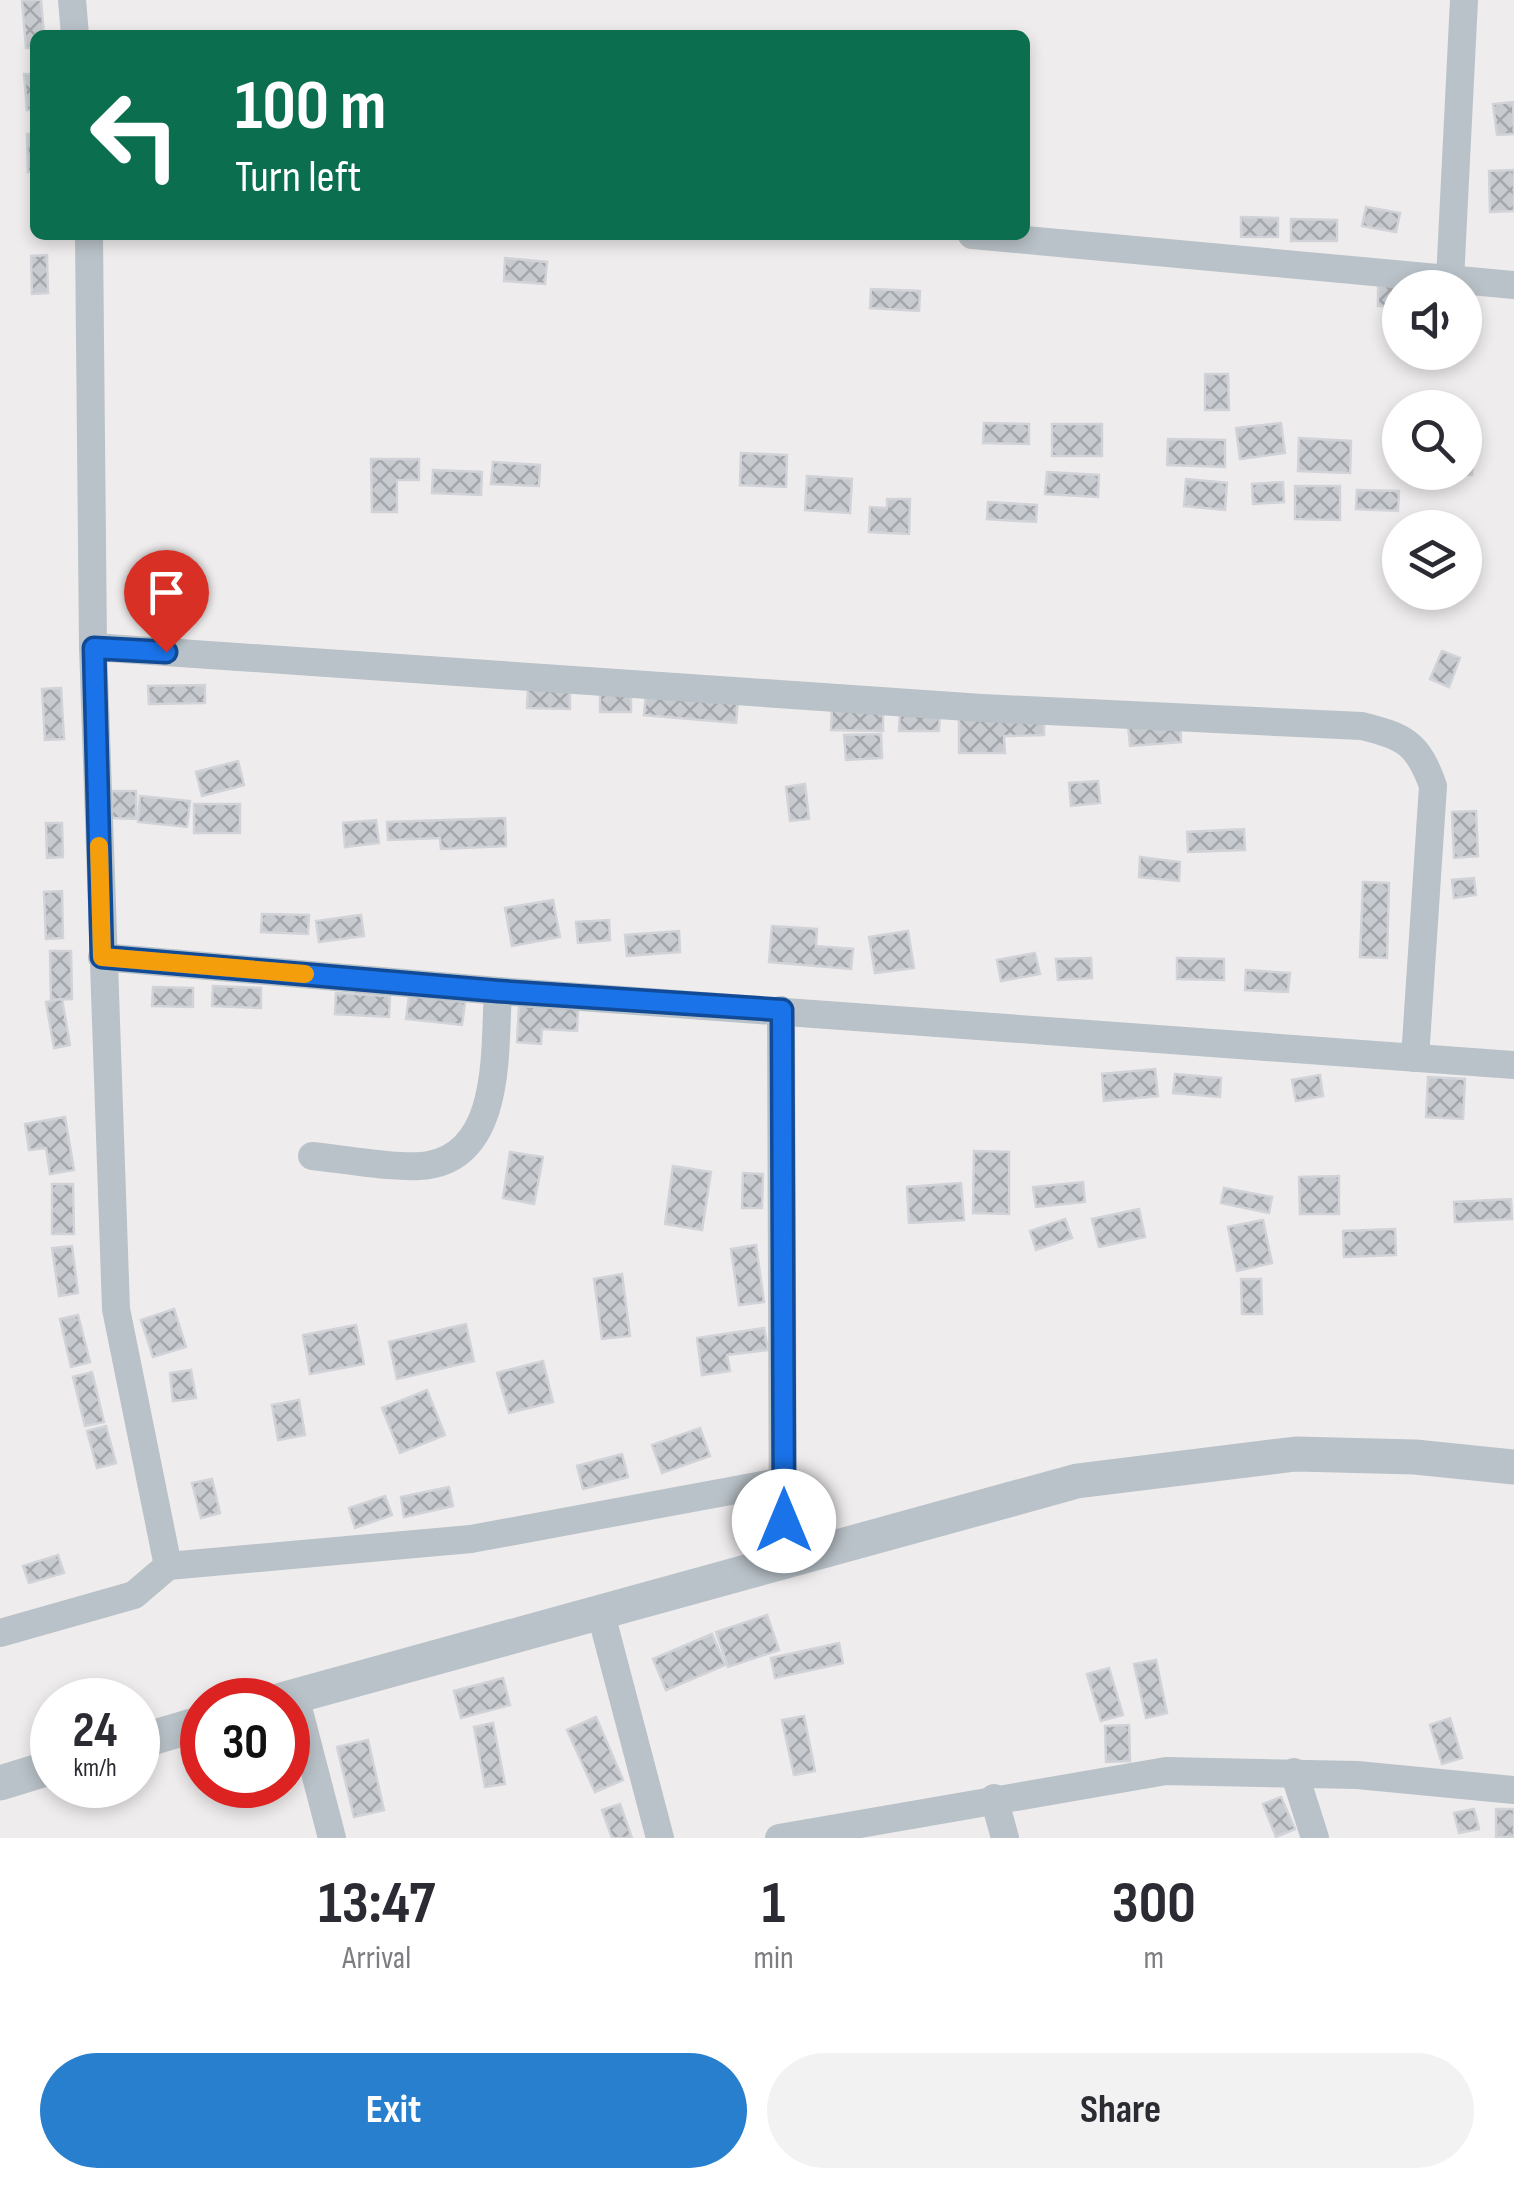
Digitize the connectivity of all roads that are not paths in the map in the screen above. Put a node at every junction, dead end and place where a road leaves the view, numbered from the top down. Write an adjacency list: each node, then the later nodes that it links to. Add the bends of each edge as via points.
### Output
1 (72, 0): 3 (street)
2 (1464, 0): 6 (street)
3 (75, 30)
4 (89, 240): 10 (street)
5 (1025, 240): 7 (street)
6 (1450, 270)
7 (1382, 274)
8 (1482, 282): 9 (street)
9 (1514, 285)
10 (94, 648): 11 (street); 14 (street, via 982,708 1305,722 1401,736 1424,759 1433,786)
11 (102, 957): 12 (street); 20 (street, via 116,1309)
12 (498, 991): 13 (street); 16 (street, via 489,1105 473,1141 430,1165)
13 (782, 1010): 14 (street); 18 (street)
14 (1415, 1058): 15 (street)
15 (1514, 1065)
16 (312, 1156)
17 (1514, 1467): 19 (street, via 1296,1454 1185,1465 1078,1481)
18 (784, 1482): 19 (street); 20 (street, via 471,1538)
19 (784, 1560): 21 (street)
20 (168, 1566): 22 (street, via 134,1596)
21 (601, 1614): 23 (street); 31 (street)
22 (0, 1633)
23 (310, 1692)
24 (310, 1768): 30 (street)
25 (1294, 1772): 28 (street); 29 (street, via 1166,1771); 34 (street)
26 (30, 1774): 27 (street)
27 (0, 1783)
28 (1514, 1790)
29 (994, 1798): 32 (street); 33 (street)
30 (332, 1838)
31 (660, 1838)
32 (779, 1838)
33 (1004, 1838)
34 (1315, 1838)

